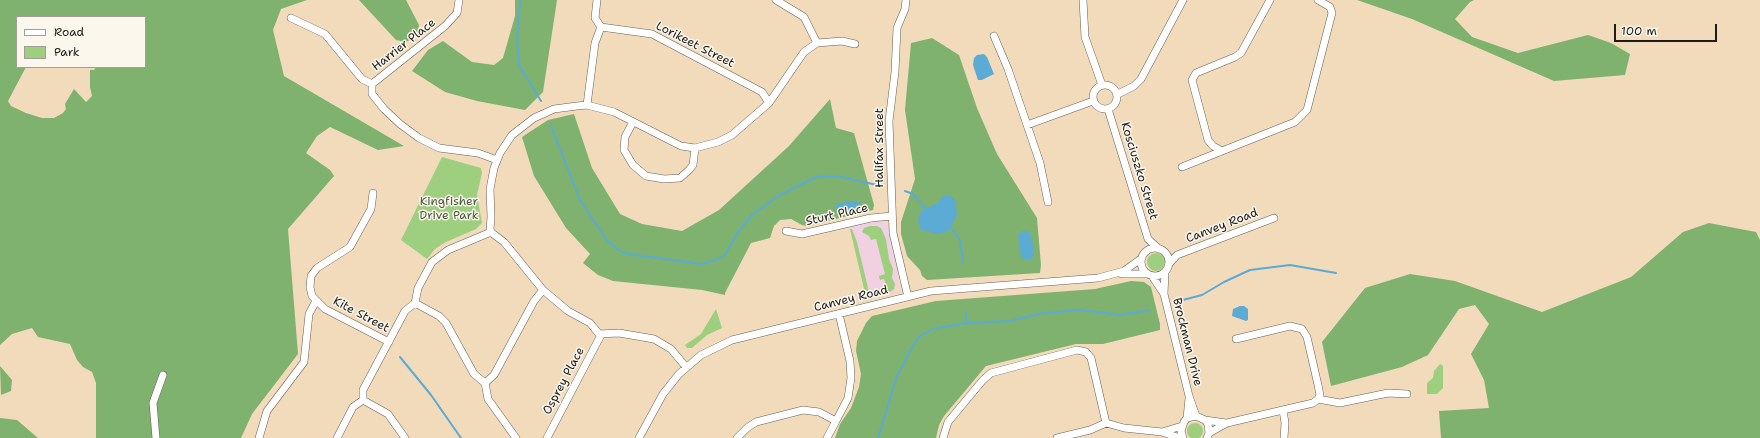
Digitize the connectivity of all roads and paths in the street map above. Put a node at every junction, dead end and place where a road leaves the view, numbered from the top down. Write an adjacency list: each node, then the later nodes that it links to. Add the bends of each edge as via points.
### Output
1 (459, 0): 14 (street, Harrier Place, via 457,13 445,26)
2 (597, 0): 10 (street, via 595,18)
3 (776, 0): 12 (street, via 804,17)
4 (906, 0): 29 (street, Halifax Street, via 906,9 897,28 895,72 889,114)
5 (1083, 0): 15 (street, via 1085,37)
6 (1183, 0): 16 (street, via 1141,79 1134,86)
7 (1270, 0): 24 (street, via 1241,52 1196,74 1192,80 1208,140)
8 (1318, 0): 24 (street, via 1330,7 1332,13 1307,110 1295,122)
9 (291, 18): 14 (street, via 325,34 362,79)
10 (601, 27): 18 (street, Lorikeet Street, via 652,34 762,92); 19 (street, via 595,43)
11 (994, 36): 22 (street)
12 (817, 43): 13 (street, via 842,41); 18 (street, via 804,52)
13 (855, 44)
14 (372, 84): 25 (street, via 372,94 384,109 419,138 439,148 478,153)
15 (1102, 85): 16 (street, via 1113,87); 17 (street, via 1095,90)
16 (1118, 94): 20 (street, via 1117,103)
17 (1093, 101): 20 (street, via 1098,107); 22 (street)
18 (769, 104): 23 (street, via 732,135)
19 (587, 105): 21 (street, via 614,112); 25 (street, via 560,108 534,118 512,135)
20 (1108, 109): 33 (street, Kosciuszko Street)
21 (633, 122): 23 (street, via 681,146); 23 (street, via 625,137 624,150 633,165 646,176 680,178 693,165)
22 (1027, 125): 28 (street, via 1040,163)
23 (695, 148)
24 (1222, 150): 26 (street)
25 (497, 160): 32 (street, via 490,189)
26 (1182, 167)
27 (373, 193): 44 (street, Kite Street, via 371,209 350,247 317,268 311,276 310,287)
28 (1048, 202)
29 (892, 216): 31 (street, Sturt Place, via 871,218 802,234); 43 (street, Halifax Street, via 894,238)
30 (1274, 218): 36 (street, Canvey Road)
31 (786, 231)
32 (491, 232): 41 (street, via 504,242); 45 (street, via 438,256 418,288)
33 (1148, 239): 34 (street, Kosciuszko Street); 35 (street, Kosciuszko Street)
34 (1161, 250): 35 (street, via 1151,248); 36 (street, Canvey Road); 37 (street, via 1169,258)
35 (1144, 255): 39 (street, Canvey Road, via 1128,269); 40 (street, via 1142,267)
36 (1178, 255): 37 (street, Canvey Road)
37 (1169, 264): 38 (street)
38 (1165, 272): 40 (street, via 1157,276); 42 (street, Brockman Drive)
39 (1116, 274): 40 (street, Canvey Road); 43 (street, Canvey Road, via 1089,280 938,290)
40 (1150, 275): 42 (street, Brockman Drive)
41 (543, 290): 47 (street, via 568,311 590,323); 52 (street, via 534,301 494,375)
42 (1164, 294): 54 (street, Brockman Drive)
43 (908, 297): 46 (street, Canvey Road)
44 (316, 300): 49 (street, Kite Street, via 325,309); 68 (street, via 309,314 304,362 267,412)
45 (415, 303): 49 (street, via 405,311); 52 (street, via 439,316 446,323 472,370)
46 (839, 314): 50 (street, Canvey Road, via 732,340 706,352); 61 (street, via 850,361 851,378 848,398)
47 (601, 335): 50 (street, via 619,333 654,339 671,349); 72 (street, Osprey Place)
48 (1236, 338): 55 (street, via 1290,326 1302,329 1307,337 1318,385)
49 (389, 342): 56 (street, via 363,390)
50 (686, 367): 73 (street, Canvey Road, via 663,394)
51 (163, 375): 67 (street, via 153,403)
52 (485, 383): 71 (street, via 487,396)
53 (1407, 394): 55 (street, via 1388,392 1340,404)
54 (1189, 396): 58 (street, Brockman Drive); 59 (street, Brockman Drive)
55 (1318, 399): 57 (street, via 1313,403)
56 (363, 400): 69 (street, via 353,407); 70 (street, via 388,414)
57 (1283, 410): 63 (street); 80 (street, via 1286,423)
58 (1196, 416): 59 (street); 60 (street)
59 (1187, 418): 64 (street)
60 (1205, 420): 63 (street); 66 (street, via 1208,424)
61 (836, 421): 74 (street, via 819,412 803,410 756,422); 75 (street)
62 (1106, 423): 65 (street, via 1124,428); 76 (street, via 1091,358 1086,352 1077,350 991,373 948,422); 77 (street)
63 (1227, 423): 66 (street)
64 (1182, 426): 65 (street); 79 (street)
65 (1162, 432): 78 (street)
66 (1208, 435)
67 (156, 438)
68 (259, 438)
69 (337, 438)
70 (405, 438)
71 (516, 438)
72 (547, 438)
73 (639, 438)
74 (737, 438)
75 (827, 438)
76 (943, 438)
77 (1057, 438)
78 (1180, 438)
79 (1183, 438)
80 (1284, 438)

